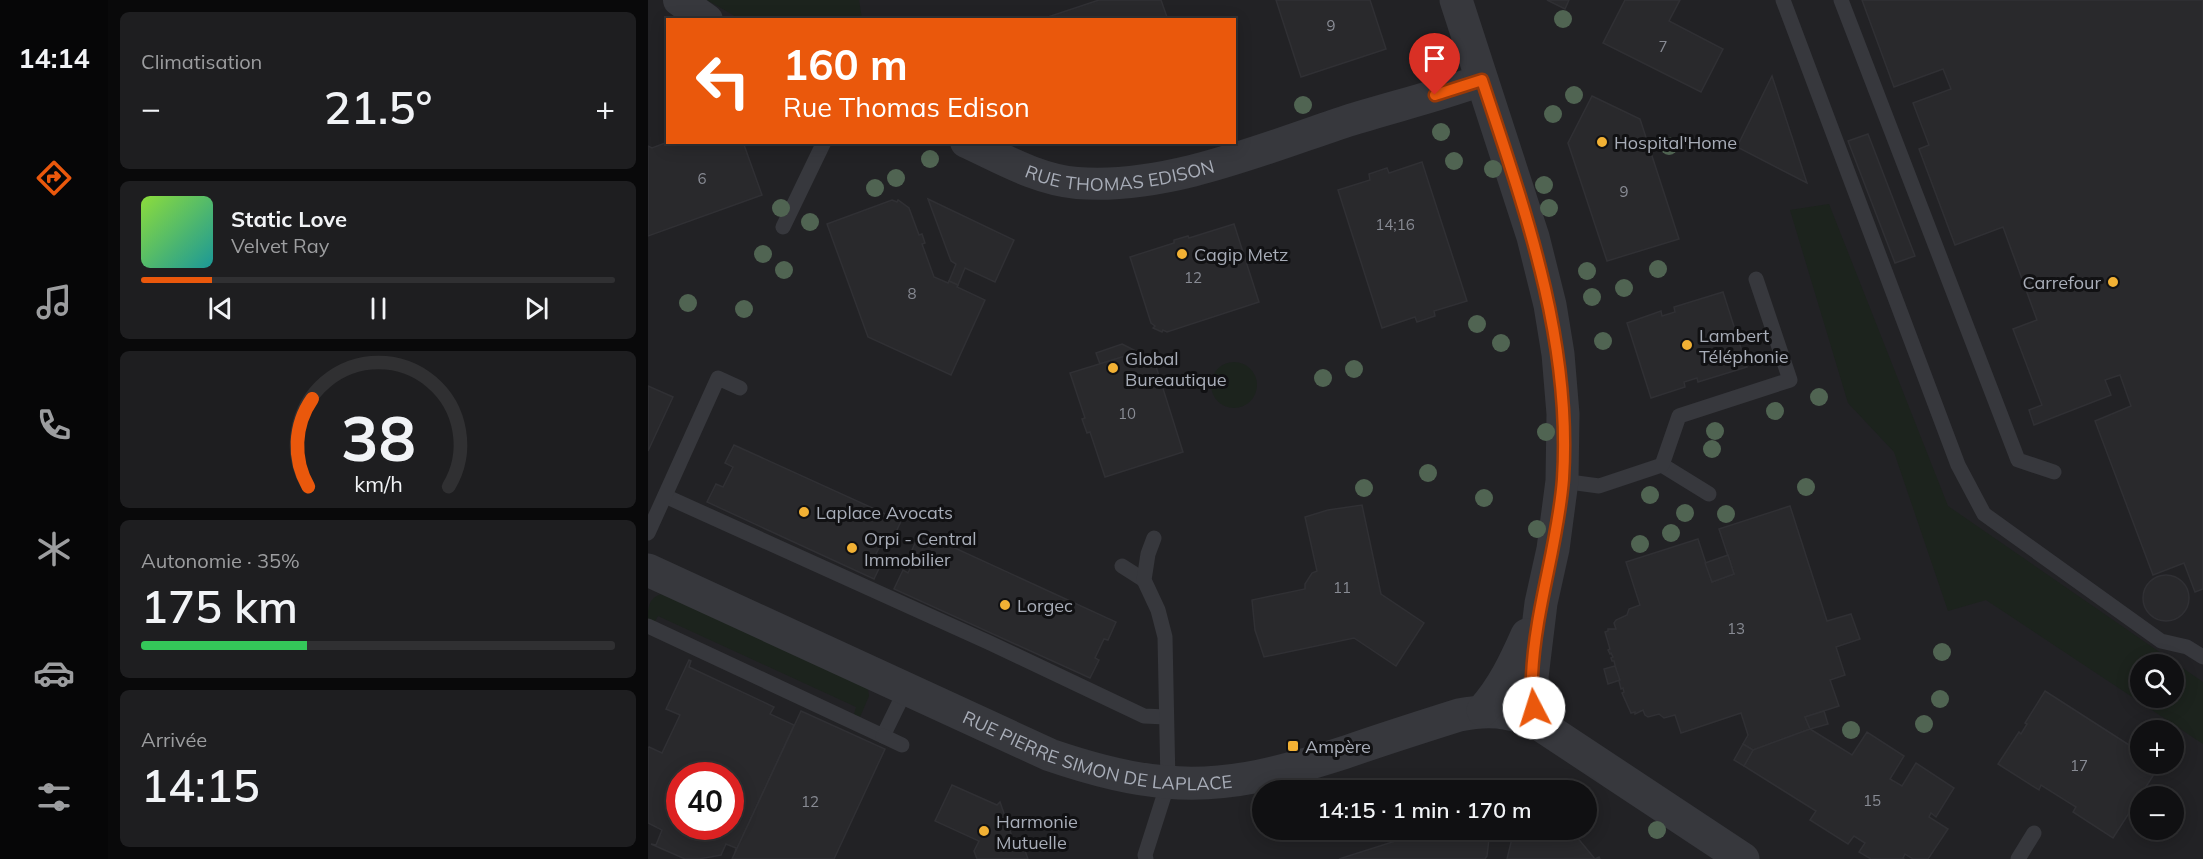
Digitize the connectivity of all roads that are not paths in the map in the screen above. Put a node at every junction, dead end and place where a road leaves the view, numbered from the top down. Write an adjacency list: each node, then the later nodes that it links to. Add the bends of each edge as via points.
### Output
1 (680, 0): 5 (street)
2 (1456, 0): 6 (street)
3 (1783, 0): 24 (lane, via 1958,465 1984,514 2161,641)
4 (1841, 0): 13 (lane, via 2018,460)
5 (703, 18)
6 (1482, 80): 8 (street, RUE THOMAS EDISON, via 1216,163 1145,180 1076,183 1055,179); 14 (street, via 1527,218 1550,305 1563,414)
7 (823, 144): 9 (lane)
8 (970, 144)
9 (783, 227)
10 (1756, 279): 12 (lane, via 1790,380 1679,416)
11 (740, 388): 16 (lane, via 718,378)
12 (1662, 465): 14 (lane, via 1599,486); 15 (lane)
13 (2054, 472)
14 (1562, 481): 22 (street)
15 (1709, 494)
16 (665, 496): 17 (lane); 27 (lane, via 1144,716)
17 (648, 533)
18 (1154, 537): 21 (lane)
19 (1122, 566): 21 (lane)
20 (650, 574): 25 (street, RUE PIERRE SIMON DE LAPLACE)
21 (1144, 580): 27 (lane, via 1165,637)
22 (1541, 603): 26 (street, via 1511,669); 28 (street, via 1532,677)
23 (648, 626): 29 (lane)
24 (2203, 657)
25 (906, 689): 29 (lane); 31 (street, RUE PIERRE SIMON DE LAPLACE, via 1050,755 1094,770)
26 (1483, 710): 28 (street, RUE PIERRE SIMON DE LAPLACE, via 1510,713); 31 (street, RUE PIERRE SIMON DE LAPLACE, via 1267,776 1211,783)
27 (1166, 717): 31 (lane)
28 (1536, 722): 34 (street, RUE PIERRE SIMON DE LAPLACE)
29 (882, 736): 30 (lane)
30 (902, 745)
31 (1168, 783): 33 (lane)
32 (2034, 833): 35 (lane)
33 (1141, 858)
34 (1743, 859)
35 (2018, 859)

